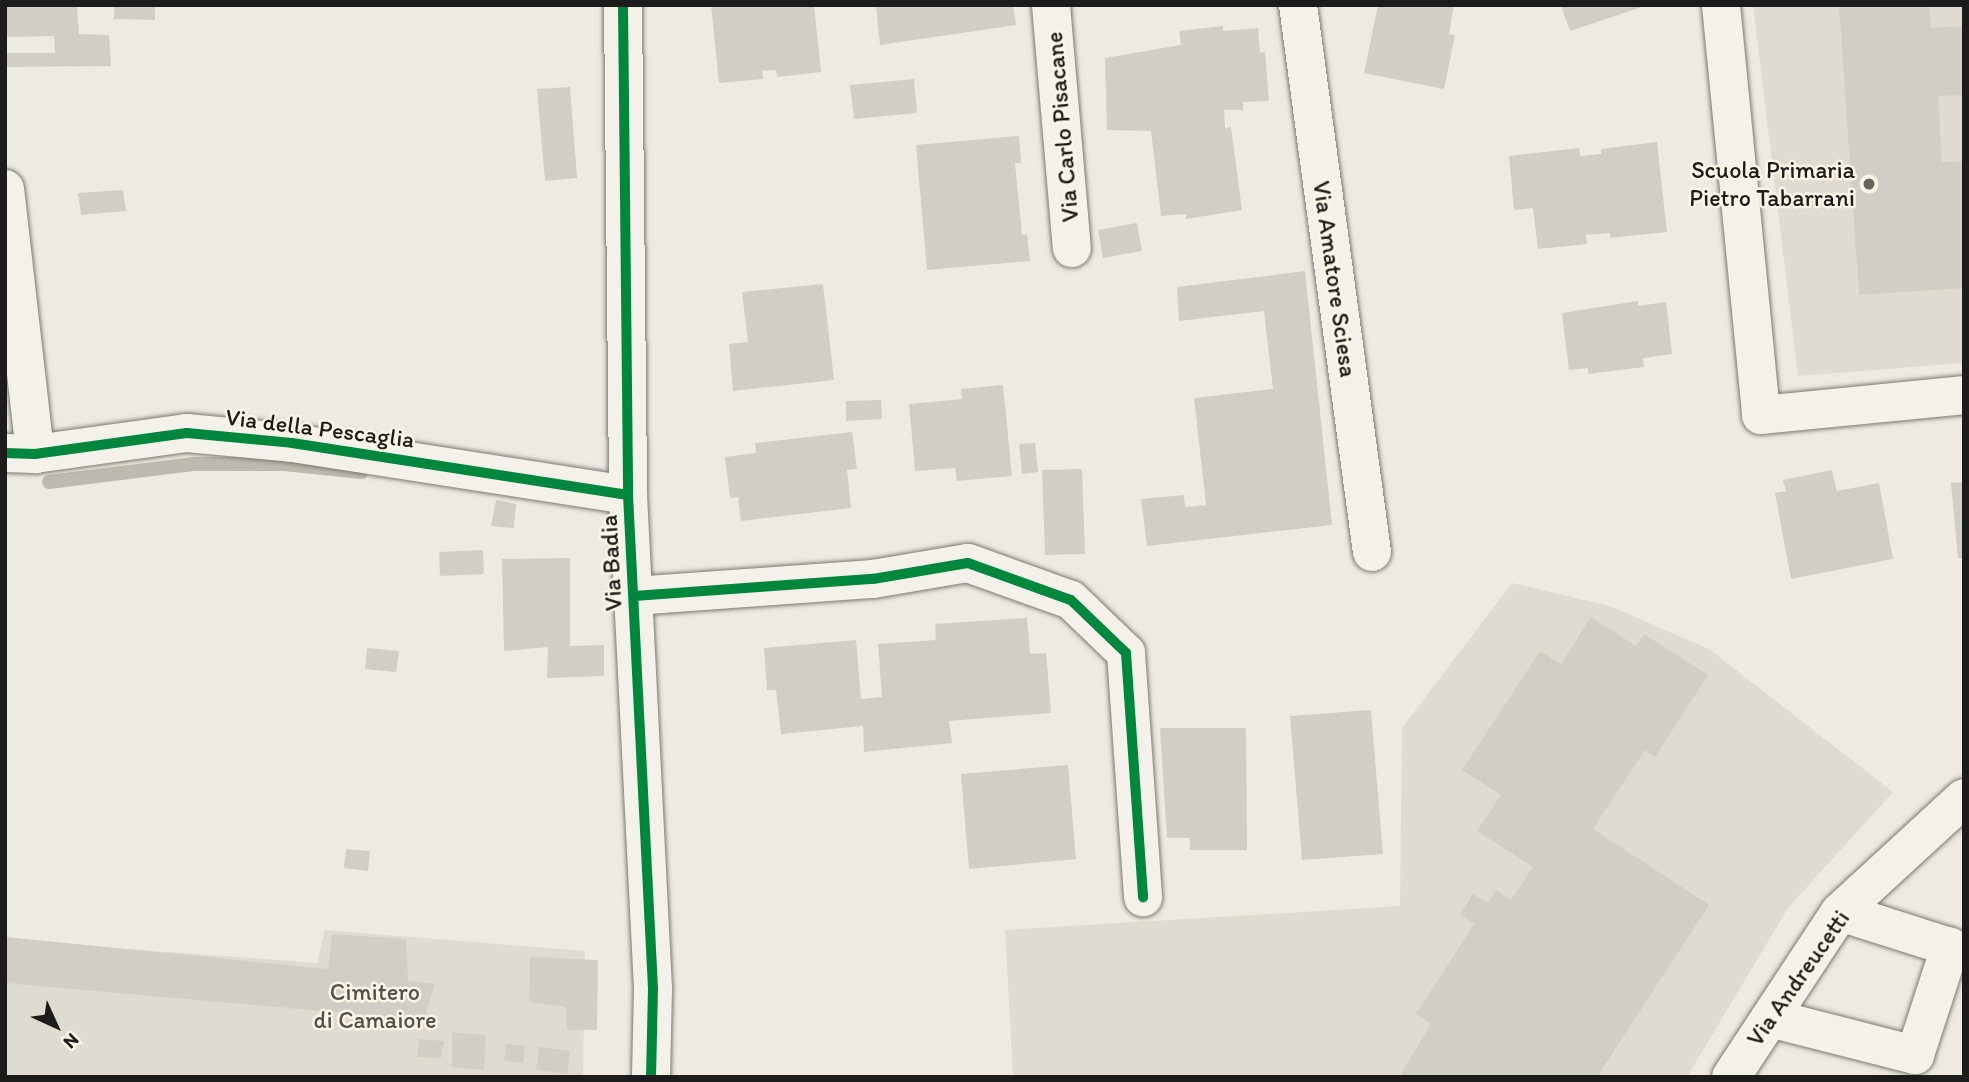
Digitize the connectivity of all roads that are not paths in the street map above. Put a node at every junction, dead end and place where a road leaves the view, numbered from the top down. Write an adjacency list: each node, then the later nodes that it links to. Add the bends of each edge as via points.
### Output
1 (623, 5): 9 (street, Via Badia)
2 (1051, 5): 6 (street, Via Carlo Pisacane)
3 (1297, 5): 10 (street, Via Amatore Sciesa)
4 (1721, 5): 7 (street, via 1761,415)
5 (5, 189): 8 (street)
6 (1072, 248)
7 (1964, 395)
8 (20, 454): 9 (street, Via della Pescaglia, via 187,433 292,443)
9 (628, 495): 11 (street, Via Badia)
10 (1372, 552)
11 (634, 596): 13 (street, via 873,579 968,563 1071,600 1126,653); 16 (street, Via Badia, via 653,989)
12 (1964, 798): 14 (street, Via Andreucetti)
13 (1143, 897)
14 (1840, 912): 15 (street, Via Andreucetti); 15 (street, via 1950,947 1915,1055)
15 (1770, 1018): 17 (street, Via Andreucetti)
16 (651, 1077)
17 (1731, 1077)

